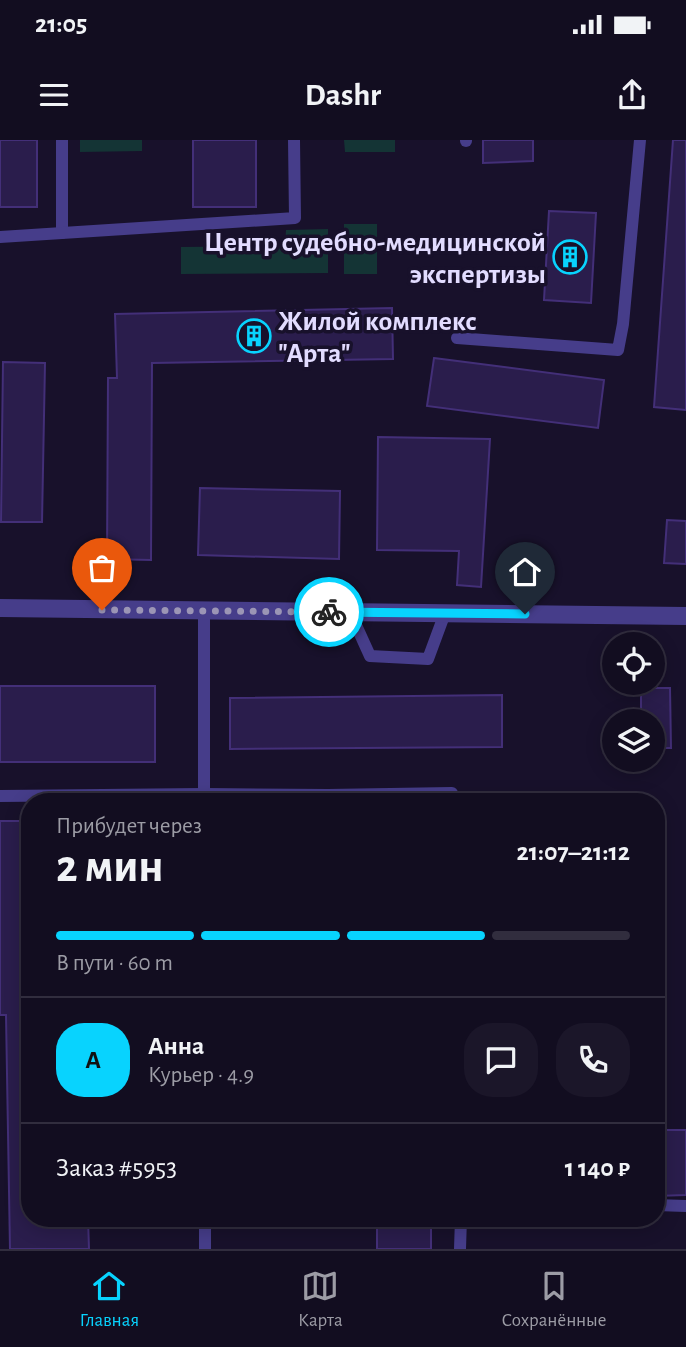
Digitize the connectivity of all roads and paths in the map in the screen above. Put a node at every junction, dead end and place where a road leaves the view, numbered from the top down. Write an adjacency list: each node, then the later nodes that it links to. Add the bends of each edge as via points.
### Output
1 (62, 140): 4 (lane)
2 (294, 140): 4 (lane, via 295,218)
3 (640, 140): 6 (lane, via 618,350)
4 (62, 233): 5 (lane)
5 (0, 237)
6 (457, 338)
7 (0, 608): 8 (street)
8 (204, 611): 9 (street); 12 (lane)
9 (349, 612): 10 (street); 10 (lane, via 370,656 428,659)
10 (445, 613): 11 (street)
11 (686, 616)
12 (204, 793)
13 (0, 796): 14 (lane)
14 (21, 796)
15 (665, 1205): 16 (lane)
16 (686, 1206)
17 (205, 1227): 19 (lane)
18 (461, 1227): 20 (lane)
19 (205, 1249)
20 (460, 1249)

